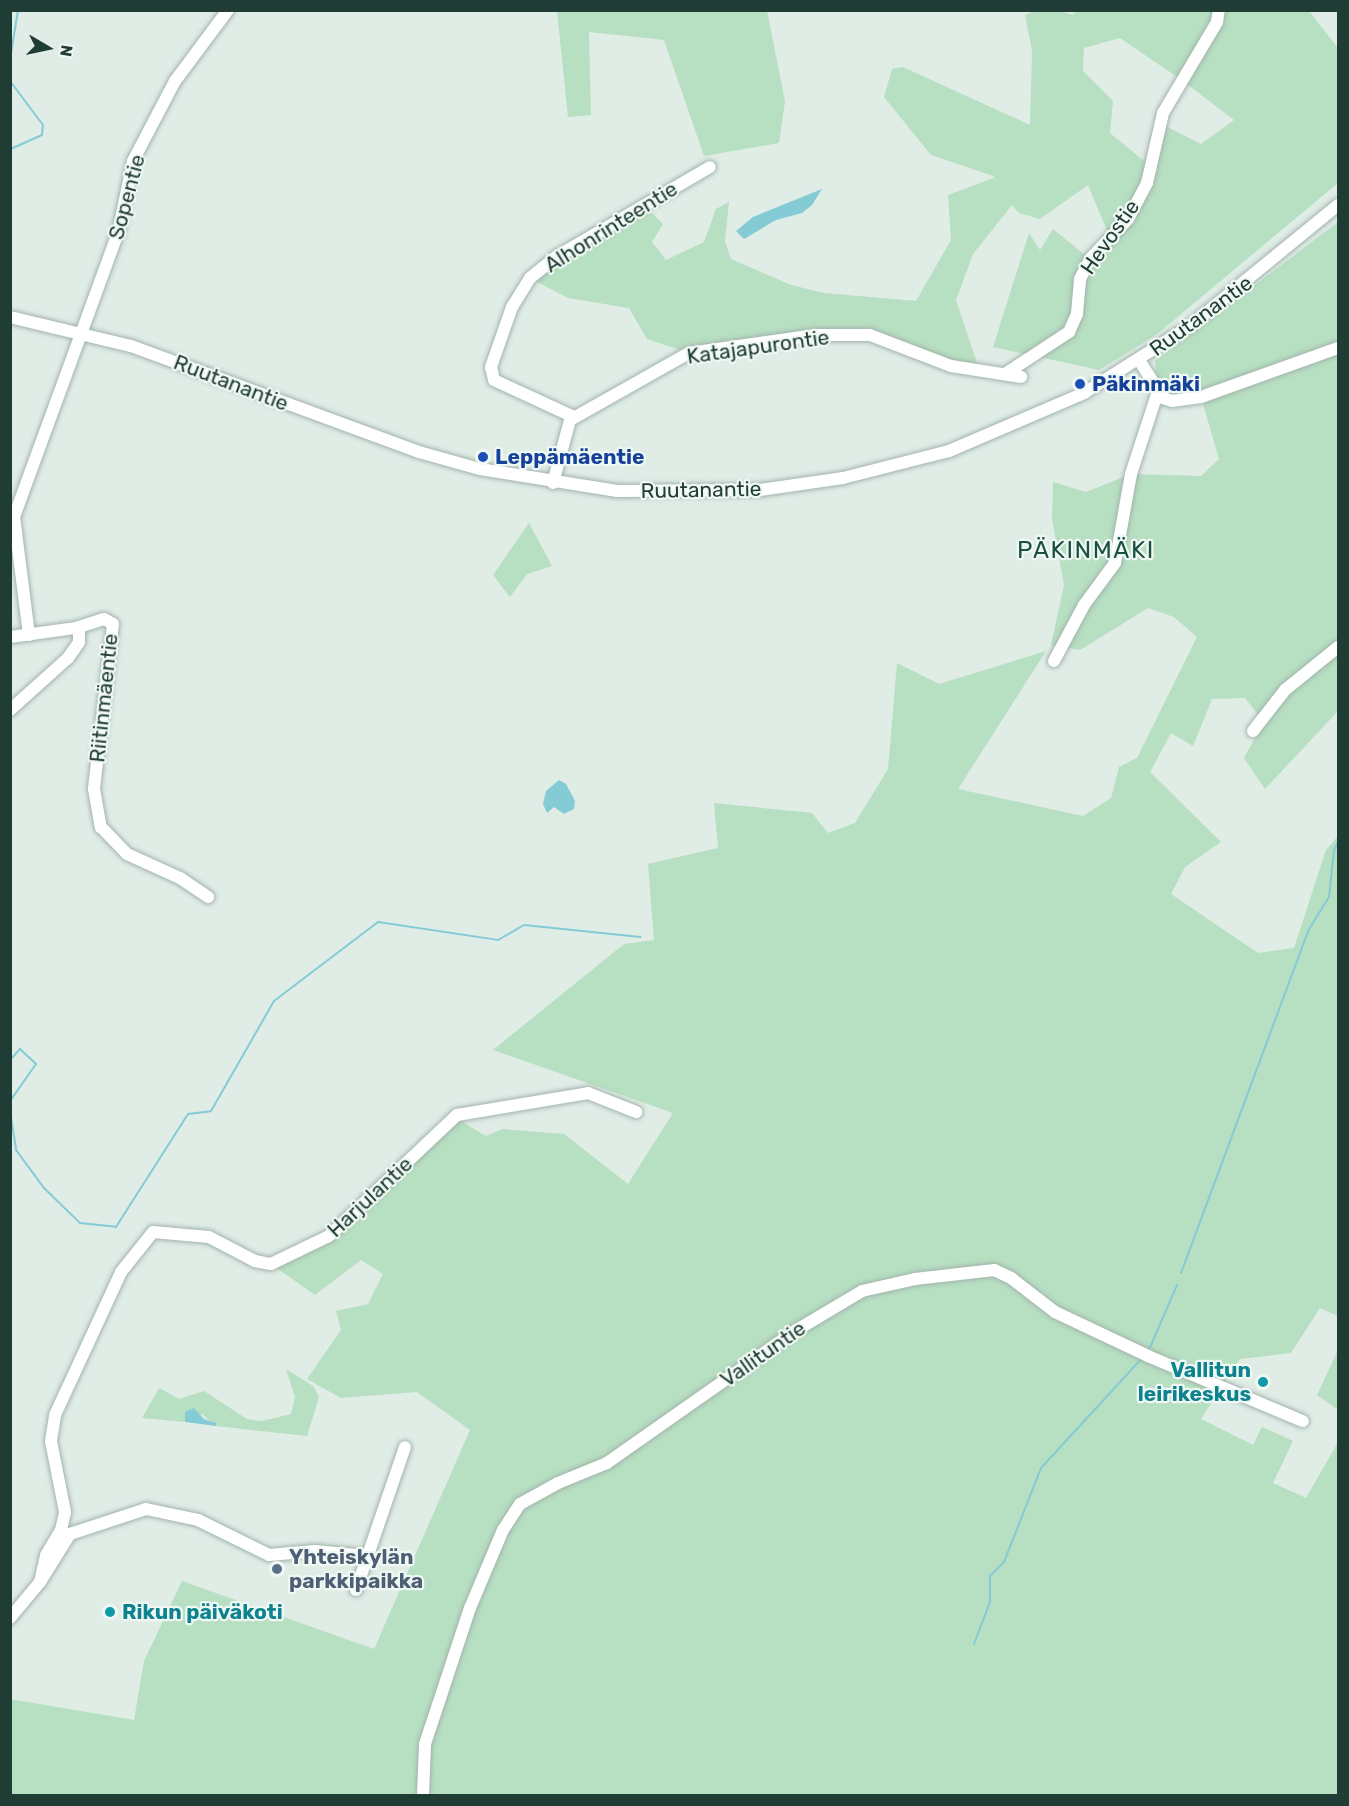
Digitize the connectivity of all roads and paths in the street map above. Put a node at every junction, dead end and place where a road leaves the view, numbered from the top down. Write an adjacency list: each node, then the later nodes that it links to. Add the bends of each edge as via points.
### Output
1 (228, 10): 6 (street, Sopentie, via 175,81 146,131 133,161 118,233)
2 (1219, 10): 9 (street, Hevostie, via 1217,22 1163,113 1147,183 1128,219 1080,279 1077,314 1069,332)
3 (710, 167): 12 (street, Alhonrinteentie, via 556,257 530,278 512,307 491,367 494,380)
4 (1338, 205): 8 (street, Ruutanantie, via 1249,281)
5 (10, 317): 6 (street, Ruutanantie)
6 (83, 333): 13 (street, Ruutanantie, via 180,363 419,452); 15 (street, via 14,517)
7 (1338, 348): 11 (street, via 1201,397 1172,401)
8 (1140, 360): 11 (street); 13 (street, Ruutanantie, via 1084,393 991,436 843,478 719,492 617,491)
9 (1005, 374): 10 (street, Katajapurontie); 12 (street, Katajapurontie, via 951,366 870,335 816,335 689,353)
10 (1021, 377)
11 (1158, 391): 18 (street, via 1131,474 1115,563 1084,605)
12 (574, 417): 13 (street)
13 (553, 483)
14 (80, 627): 15 (street, Riitinmäentie); 19 (street, via 79,642 68,658); 21 (street, Riitinmäentie, via 104,619 112,624 94,789 101,827 127,854 180,878)
15 (29, 635): 16 (street, Riitinmäentie)
16 (10, 637)
17 (1338, 647): 20 (street, via 1285,690 1264,722)
18 (1054, 661)
19 (10, 710)
20 (1253, 731)
21 (208, 897)
22 (636, 1112): 26 (street, Harjulantie, via 588,1093 457,1115 329,1236 271,1264 255,1261 209,1237 153,1232 121,1272 55,1415 51,1441 64,1521 46,1555)
23 (1303, 1422): 29 (street, Vallituntie, via 1055,1312 1011,1278 994,1270 894,1282 832,1306 607,1463 520,1504 503,1530 466,1617 425,1744)
24 (405, 1447): 25 (street, via 386,1495 384,1518)
25 (366, 1556): 26 (street, Harjulantie, via 315,1551 269,1555 198,1520 146,1509 70,1534); 27 (street)
26 (40, 1582): 28 (street, Harjulantie)
27 (356, 1590)
28 (10, 1618)
29 (423, 1796)

